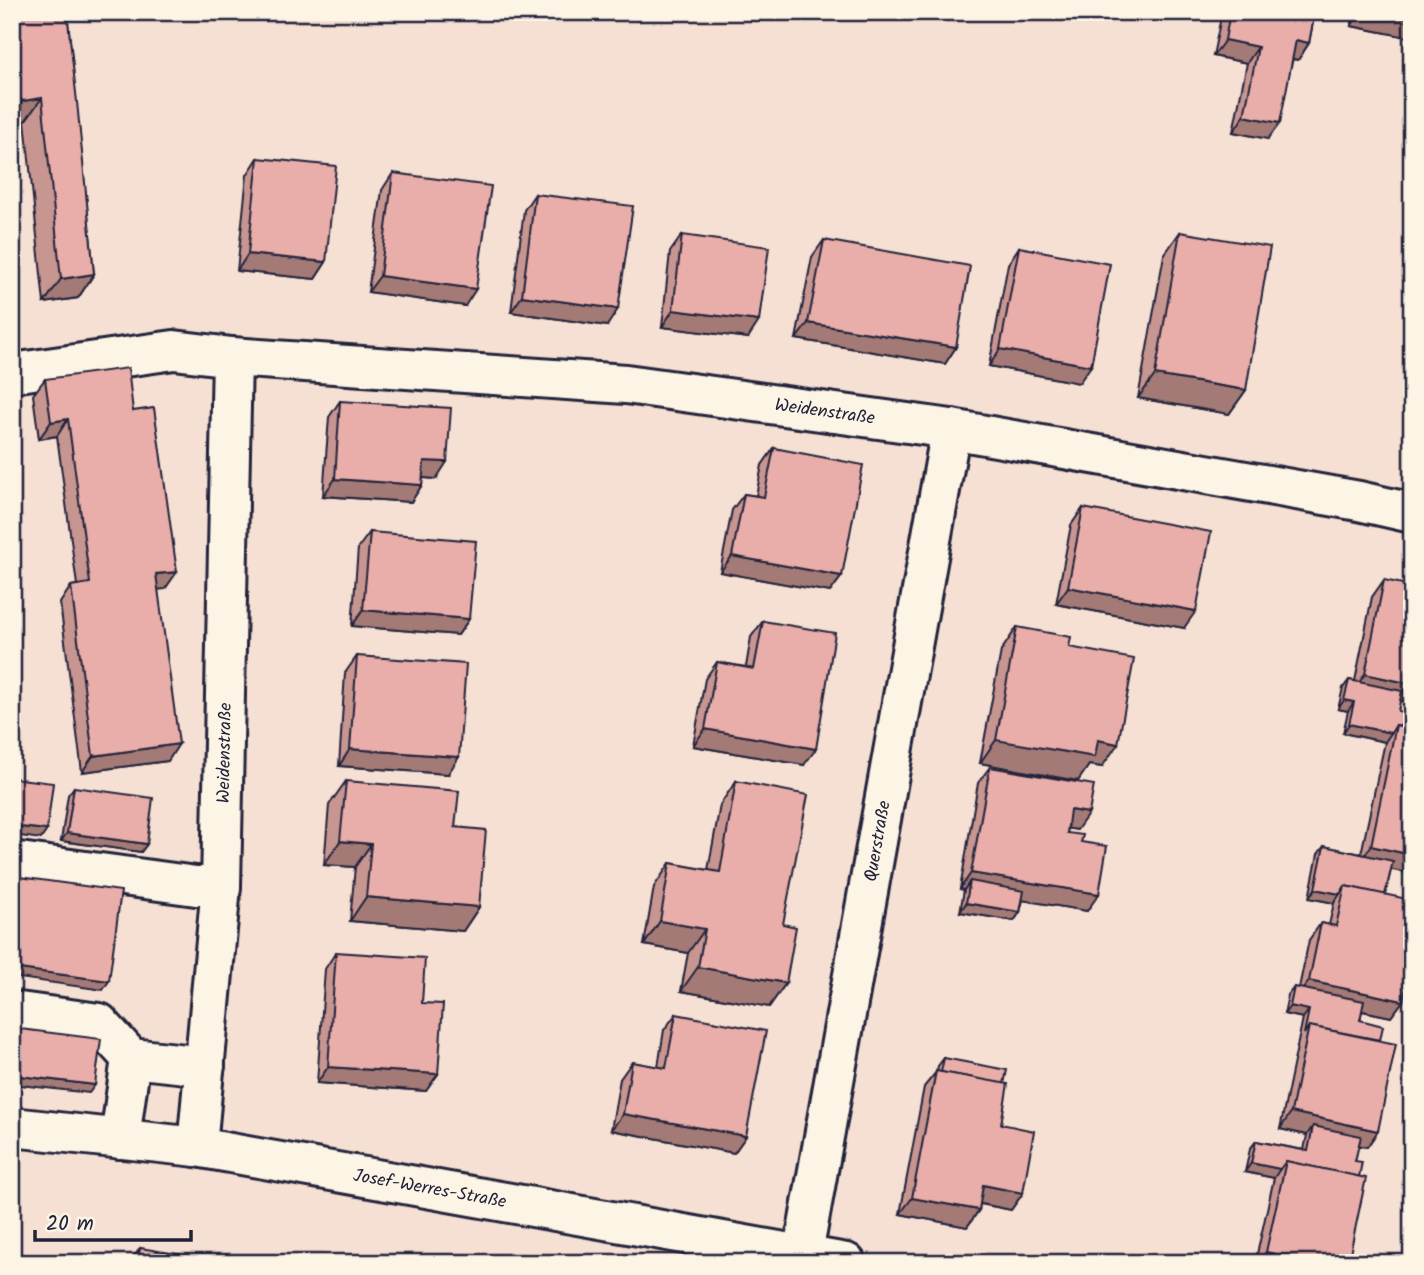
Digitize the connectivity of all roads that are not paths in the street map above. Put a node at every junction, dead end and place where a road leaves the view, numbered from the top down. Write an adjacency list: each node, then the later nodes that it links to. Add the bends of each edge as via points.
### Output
1 (232, 358): 2 (street, Weidenstraße, via 174,350); 3 (street, Weidenstraße, via 625,384); 6 (street, Weidenstraße)
2 (12, 373)
3 (951, 429): 4 (street, Weidenstraße); 13 (street, Querstraße)
4 (1412, 513)
5 (12, 861): 6 (street)
6 (221, 886): 9 (street, Weidenstraße)
7 (12, 1011): 8 (street, via 99,1023)
8 (131, 1058): 9 (street); 11 (street)
9 (205, 1066): 12 (street, Weidenstraße)
10 (12, 1126): 11 (street, Josef-Werres-Straße)
11 (120, 1139): 12 (street, Josef-Werres-Straße)
12 (197, 1147): 13 (street, Josef-Werres-Straße)
13 (803, 1254): 14 (street, Josef-Werres-Straße)
14 (846, 1263)

